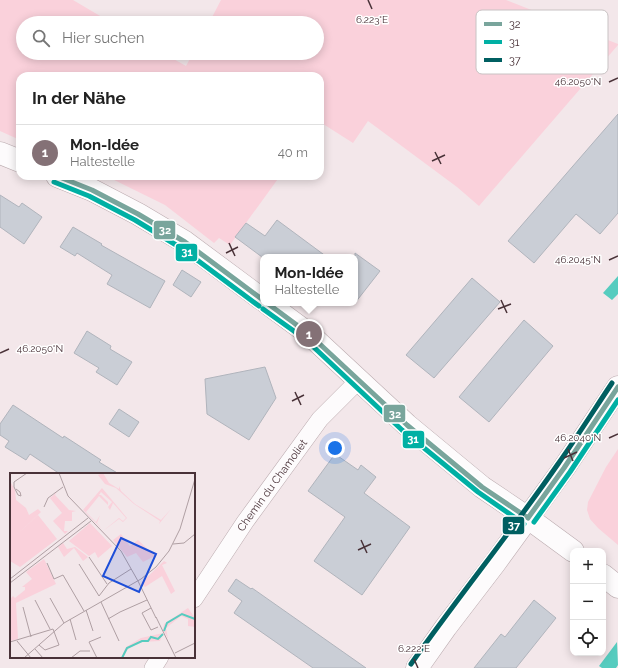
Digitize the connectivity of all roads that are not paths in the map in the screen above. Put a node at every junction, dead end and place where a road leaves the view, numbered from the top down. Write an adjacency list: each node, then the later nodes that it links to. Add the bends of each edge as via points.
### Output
1 (0, 153): 2 (main road)
2 (16, 159)
3 (67, 180): 4 (main road, via 92,190 185,242)
4 (260, 298)
5 (271, 306): 6 (main road, via 308,334)
6 (359, 380): 8 (main road, via 407,425 476,482); 12 (street, Chemin du Chamoliet, via 320,419 245,522)
7 (618, 387): 8 (main road)
8 (528, 518): 9 (main road); 15 (main road)
9 (570, 549)
10 (606, 577): 11 (main road)
11 (618, 586)
12 (195, 597)
13 (159, 658): 14 (street)
14 (153, 668)
15 (417, 668)

